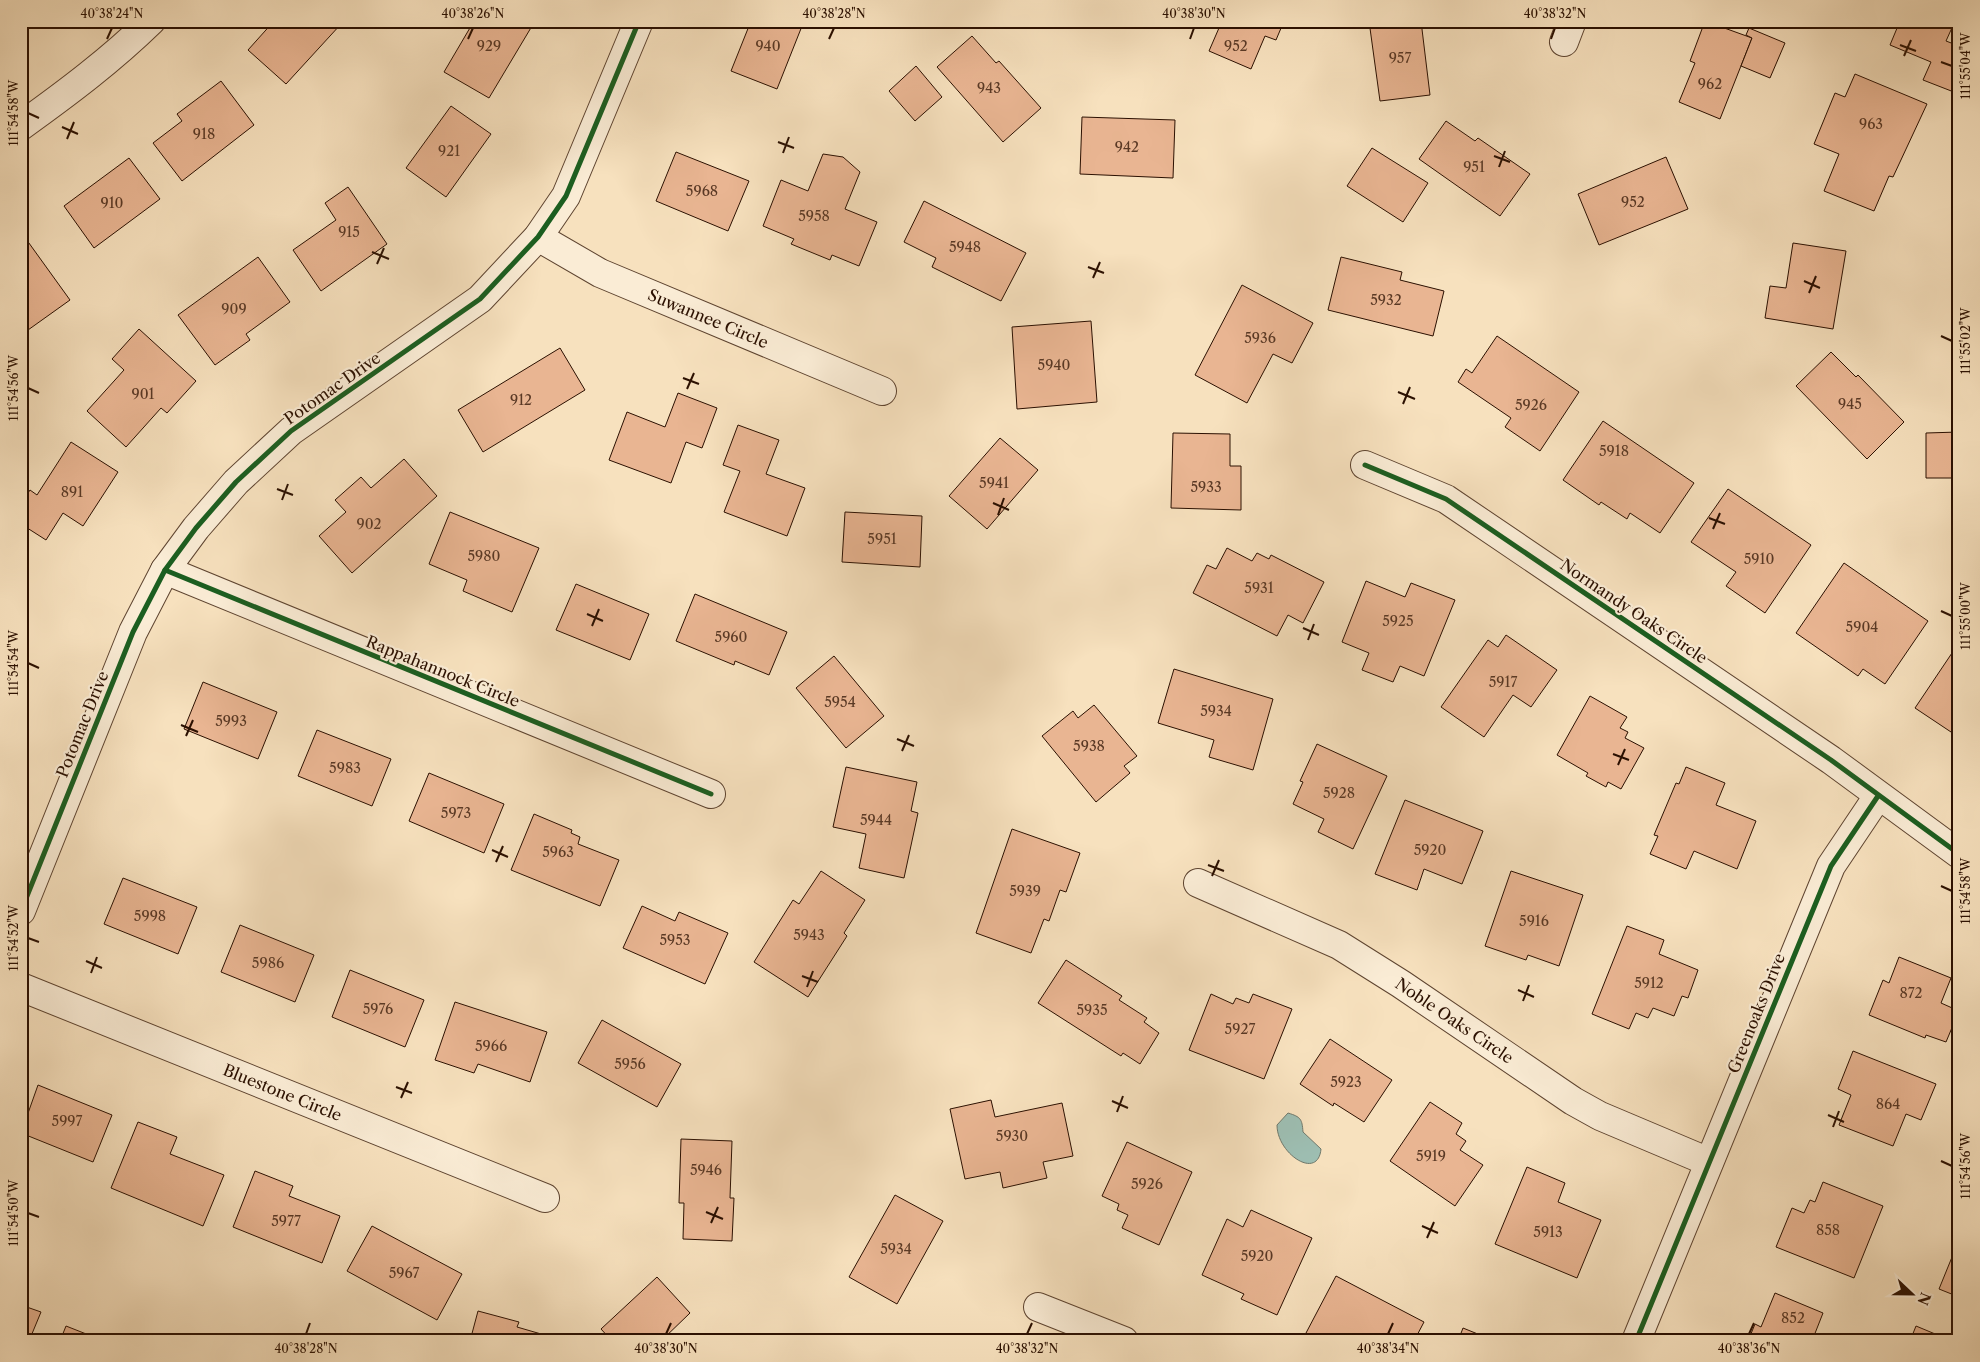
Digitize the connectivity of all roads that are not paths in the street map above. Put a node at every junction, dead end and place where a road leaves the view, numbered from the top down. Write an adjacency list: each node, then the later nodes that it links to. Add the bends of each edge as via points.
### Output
1 (151, 21): 3 (street, via 70,91)
2 (639, 21): 4 (street, Potomac Drive, via 566,196)
3 (21, 126)
4 (538, 237): 5 (street, Suwannee Circle, via 600,273); 7 (street, Potomac Drive, via 480,299 291,431 236,482 196,528)
5 (882, 391)
6 (1365, 465): 9 (street, Normandy Oaks Circle, via 1446,499 1822,754)
7 (166, 570): 8 (street, Rappahannock Circle); 12 (street, Potomac Drive, via 133,632)
8 (711, 794)
9 (1878, 796): 10 (street); 14 (street, Greenoaks Drive, via 1831,866)
10 (1959, 854)
11 (1198, 883): 14 (street, Noble Oaks Circle, via 1339,945 1573,1101 1600,1116)
12 (22, 908)
13 (21, 987): 15 (street, Bluestone Circle)
14 (1709, 1162): 18 (street, Greenoaks Drive)
15 (545, 1198)
16 (1038, 1307): 17 (street)
17 (1124, 1341)
18 (1636, 1341)

